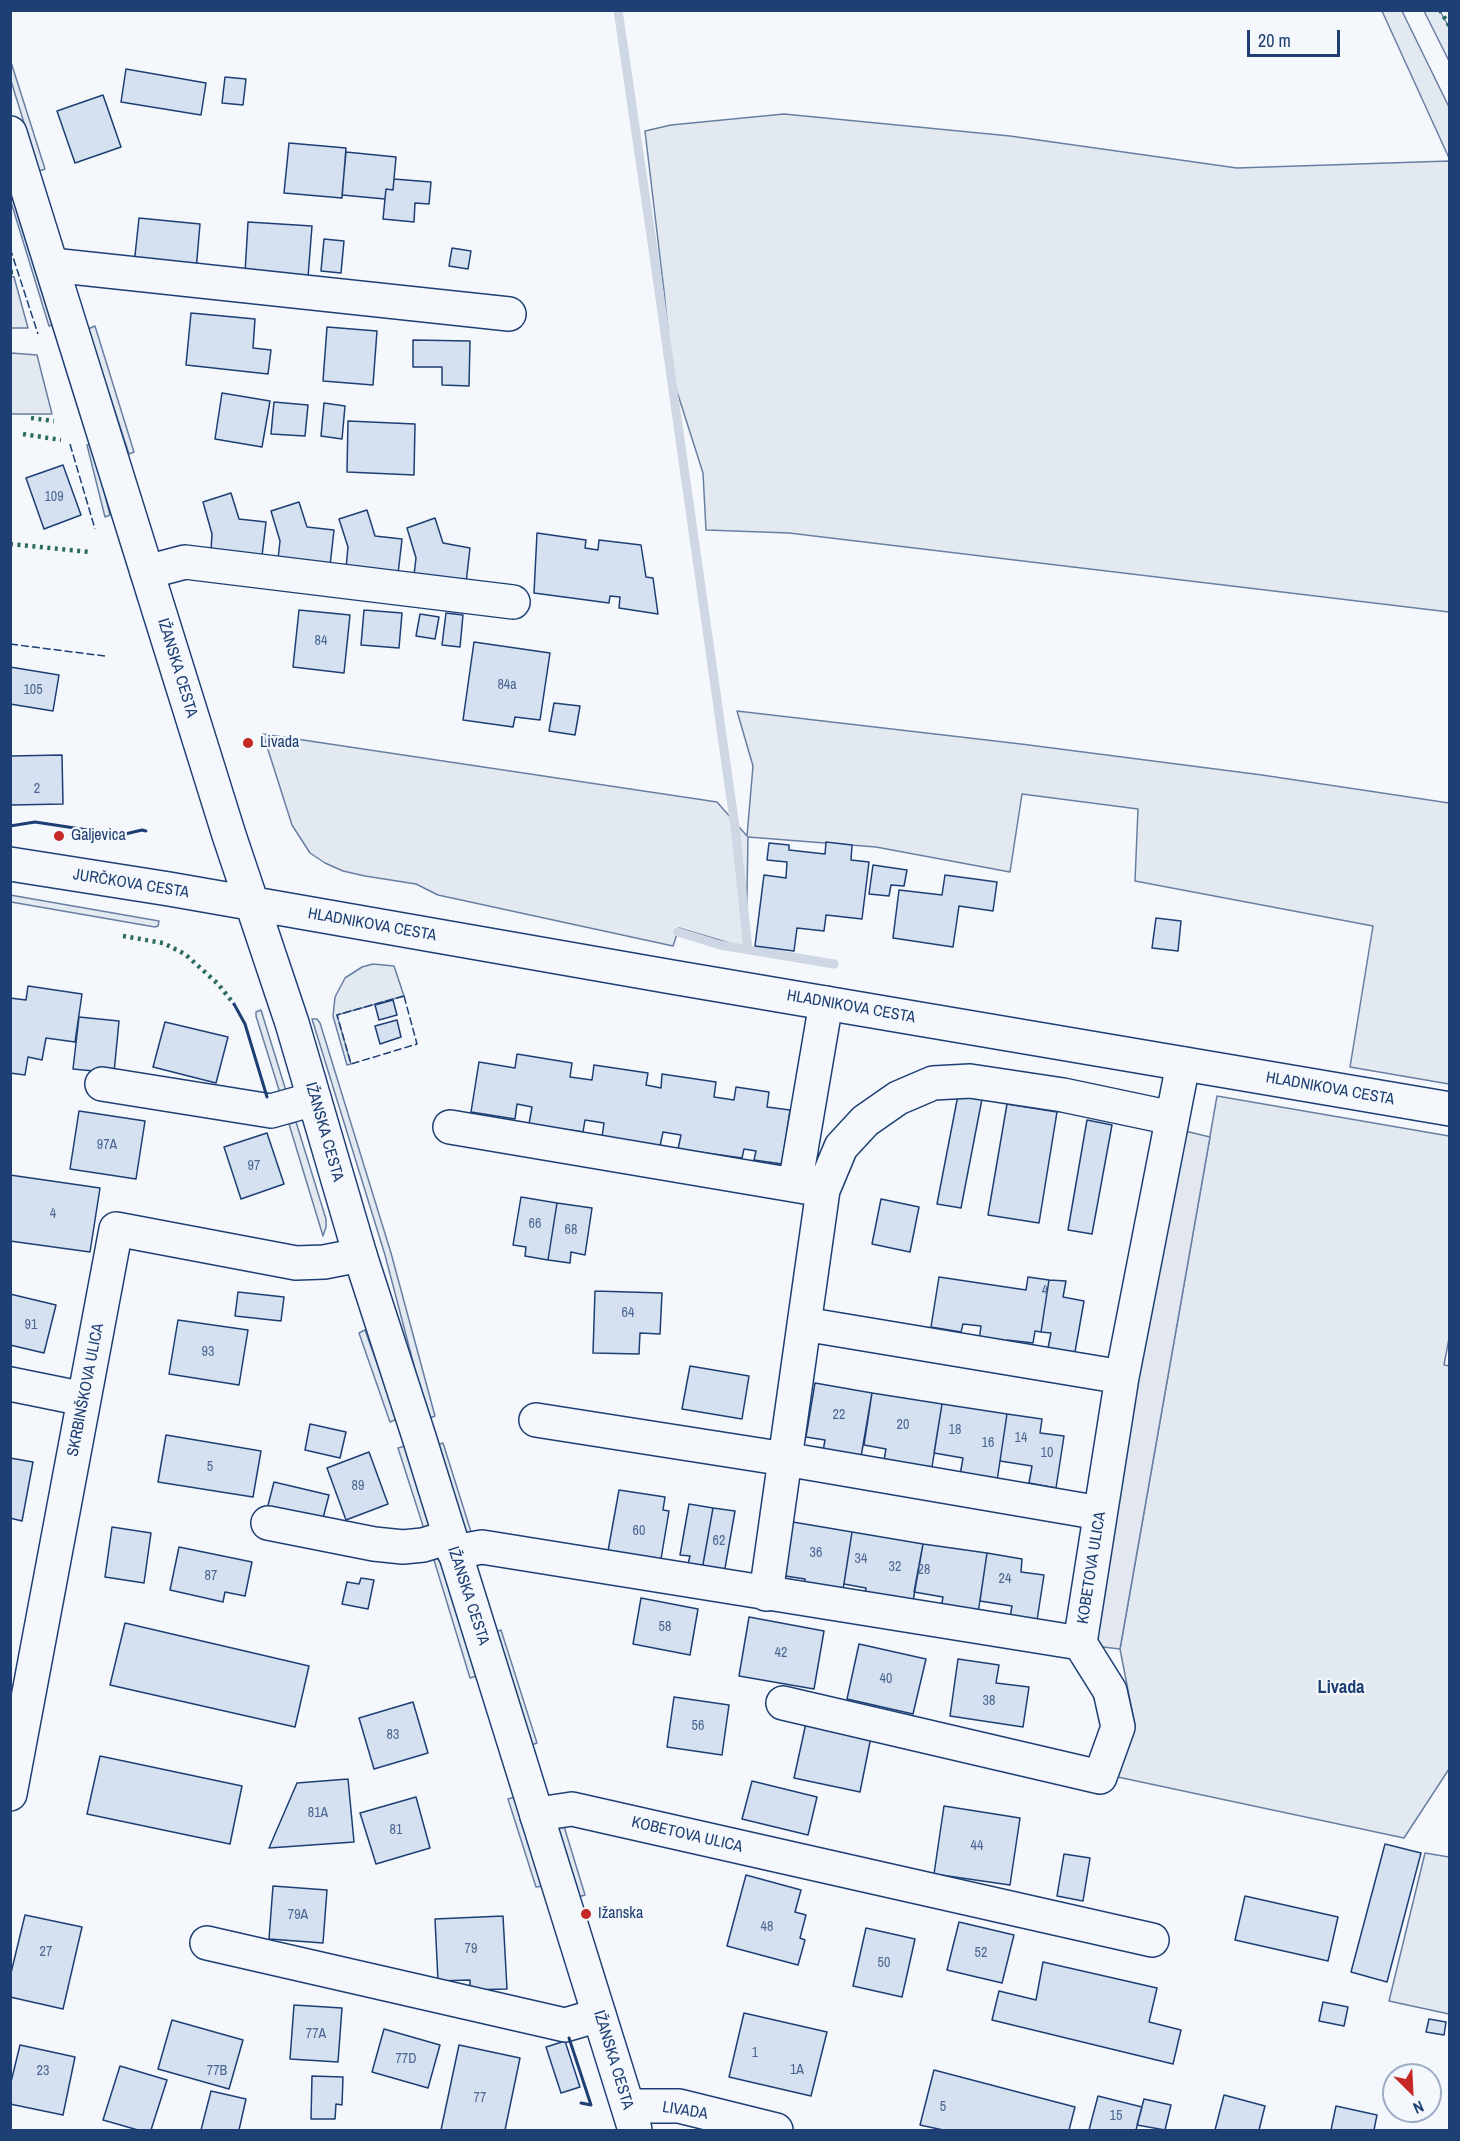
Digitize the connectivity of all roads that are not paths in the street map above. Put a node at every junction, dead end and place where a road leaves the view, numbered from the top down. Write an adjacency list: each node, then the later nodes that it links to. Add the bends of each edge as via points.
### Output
1 (10, 133): 2 (main road, IŽANSKA CESTA)
2 (52, 265): 3 (main road); 4 (main road, IŽANSKA CESTA)
3 (509, 314)
4 (147, 572): 5 (main road, via 185,562); 7 (main road, IŽANSKA CESTA)
5 (513, 602)
6 (10, 864): 7 (main road, JURČKOVA CESTA)
7 (252, 905): 8 (main road, HLADNIKOVA CESTA); 11 (main road, IŽANSKA CESTA)
8 (826, 1003): 9 (main road, HLADNIKOVA CESTA); 15 (main road)
9 (1182, 1064): 12 (main road, HLADNIKOVA CESTA); 13 (main road, KOBETOVA ULICA)
10 (102, 1084): 11 (main road, via 271,1111)
11 (314, 1099): 16 (main road, IŽANSKA CESTA)
12 (1449, 1109)
13 (1172, 1118): 15 (main road, via 1052,1093 970,1081 933,1083 898,1098 865,1121); 18 (main road, KOBETOVA ULICA)
14 (450, 1127): 15 (main road)
15 (809, 1187): 17 (main road)
16 (360, 1255): 20 (main road, SKRBINŠKOVA ULICA, via 296,1263 116,1229); 25 (main road, IŽANSKA CESTA)
17 (804, 1324): 18 (main road); 22 (main road)
18 (1122, 1377): 23 (main road, KOBETOVA ULICA)
19 (10, 1384): 20 (main road)
20 (84, 1399): 29 (main road, SKRBINŠKOVA ULICA)
21 (536, 1420): 22 (main road)
22 (785, 1459): 23 (main road); 26 (main road)
23 (1100, 1513): 27 (main road, KOBETOVA ULICA)
24 (268, 1522): 25 (main road, via 374,1544)
25 (452, 1545): 26 (main road); 30 (main road, IŽANSKA CESTA)
26 (766, 1594): 27 (main road)
27 (1080, 1643): 28 (main road, KOBETOVA ULICA, via 1110,1690 1118,1727 1100,1777)
28 (783, 1703)
29 (10, 1794)
30 (537, 1816): 31 (main road, KOBETOVA ULICA, via 572,1809); 33 (main road, IŽANSKA CESTA)
31 (1152, 1940)
32 (207, 1943): 33 (main road, via 565,2025)
33 (599, 2015): 34 (main road, IŽANSKA CESTA)
34 (632, 2118): 35 (main road, LIVADA, via 679,2106)
35 (776, 2130)

